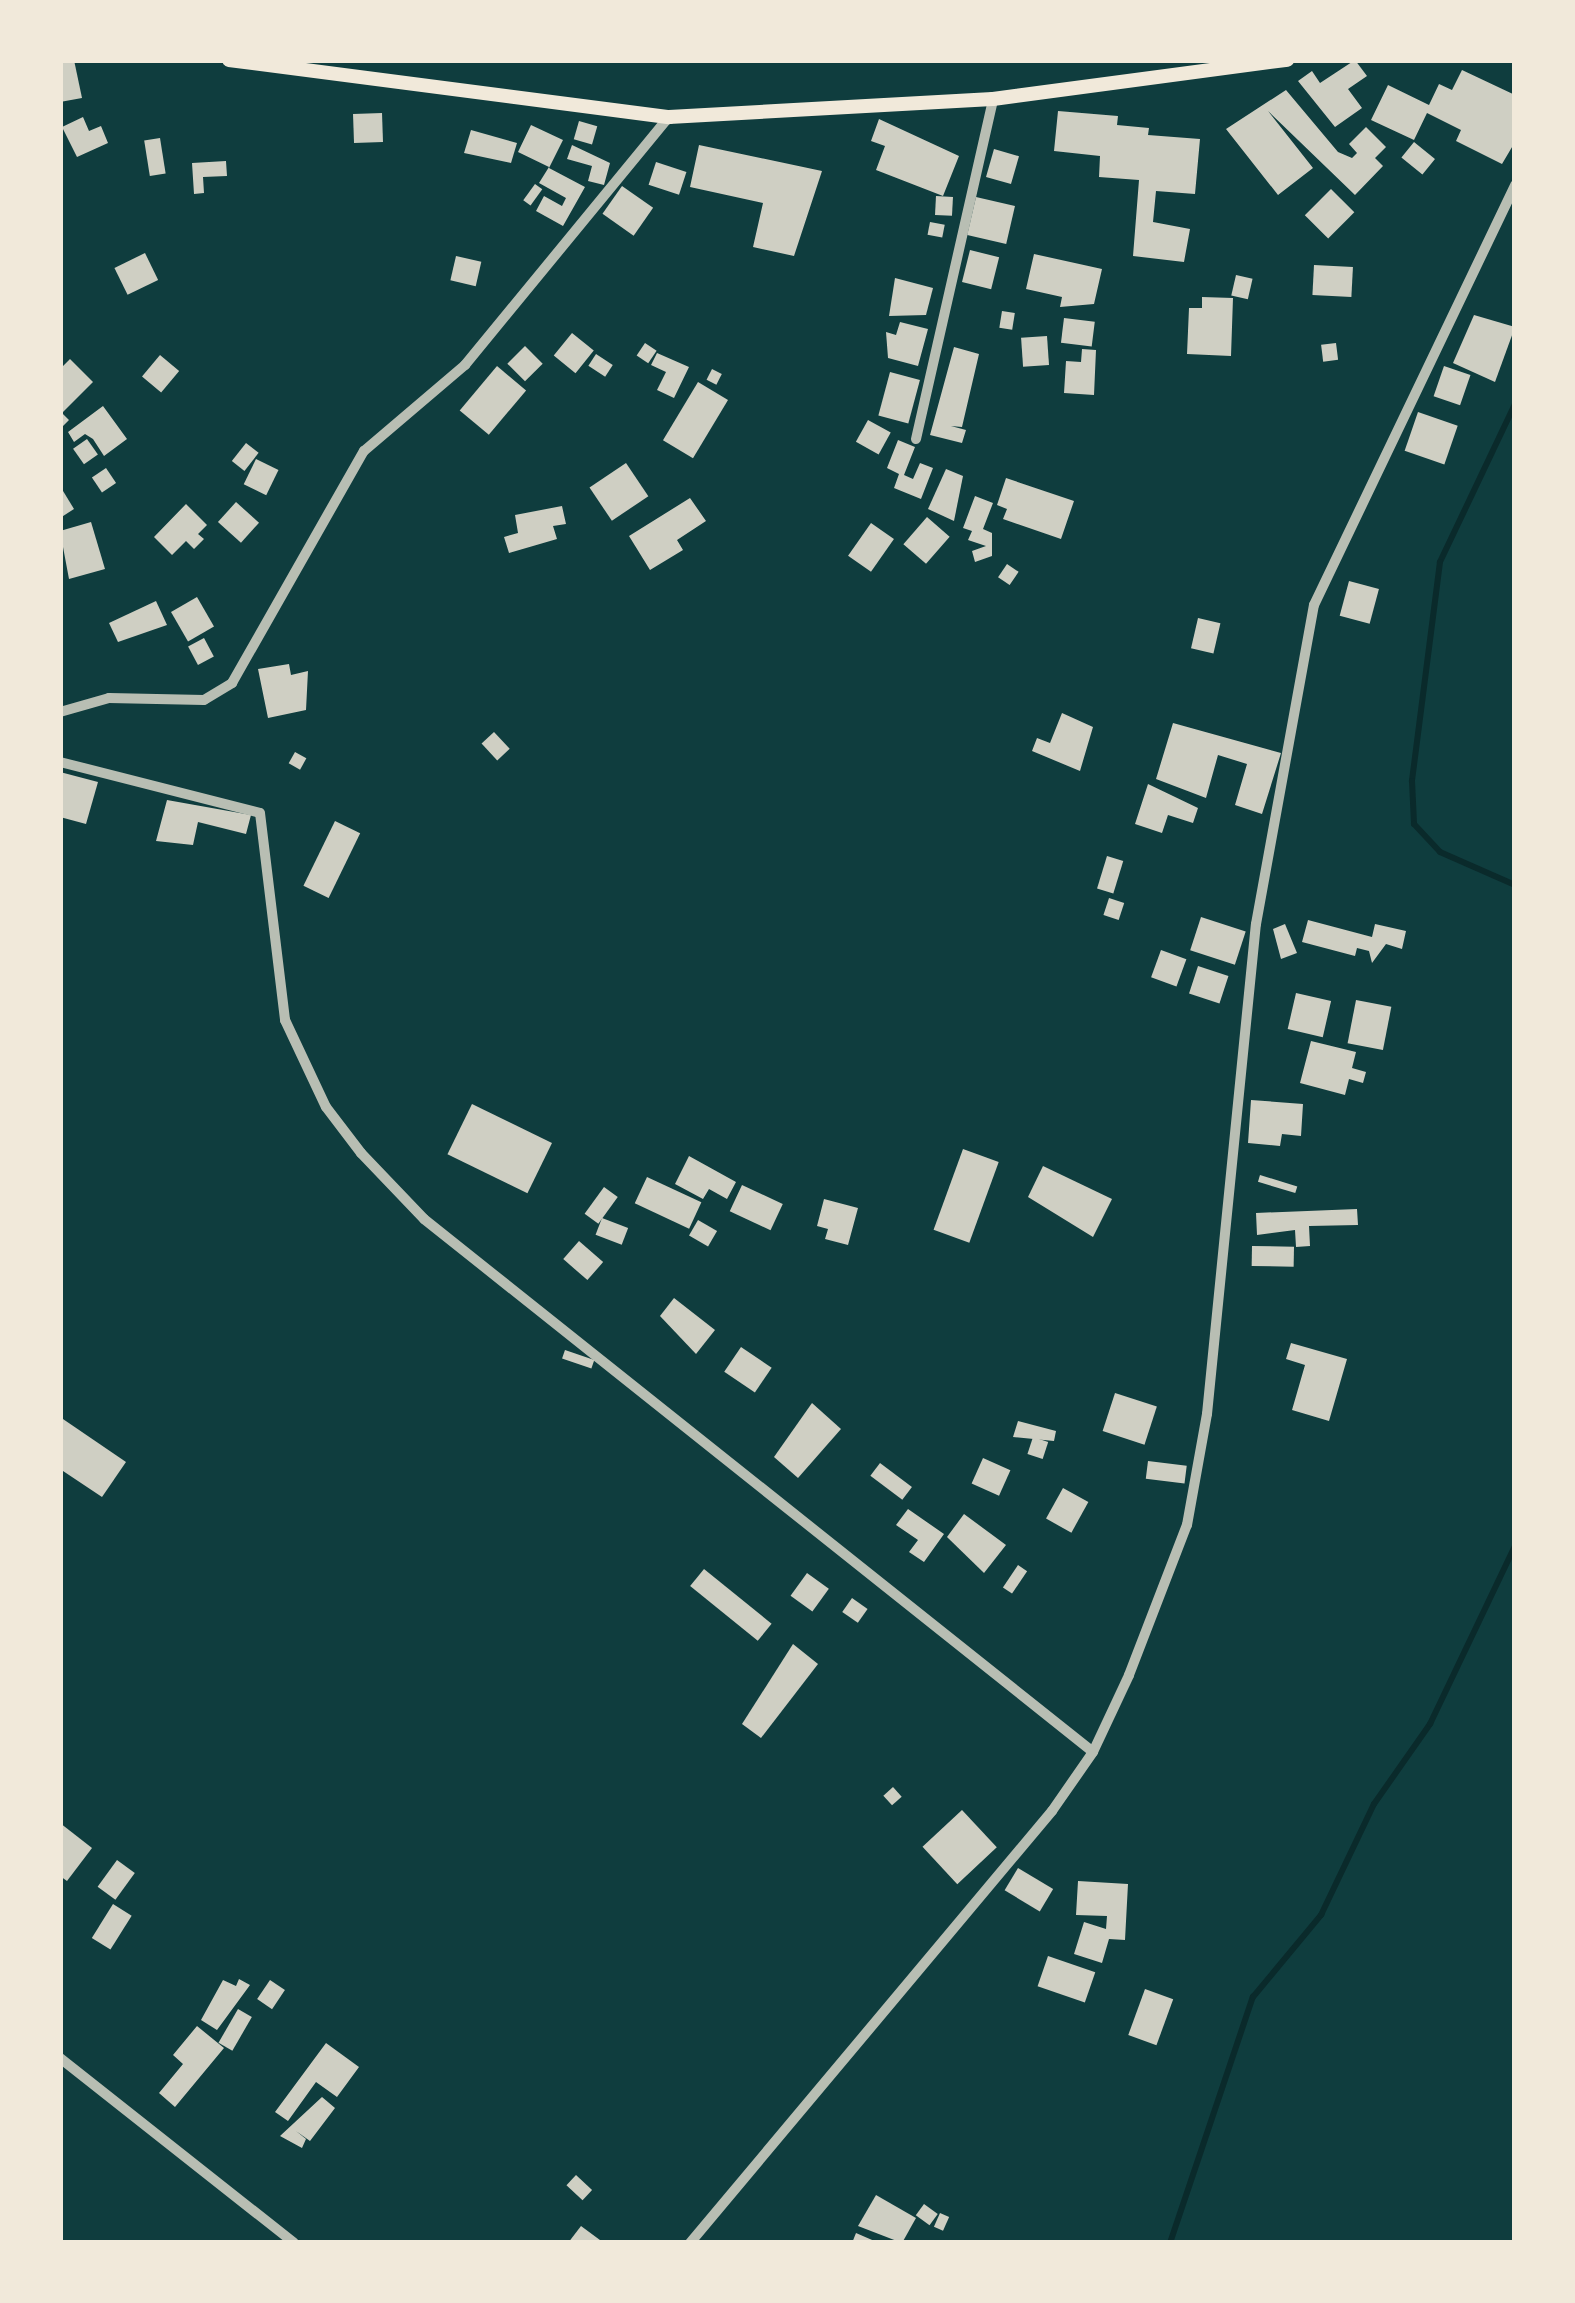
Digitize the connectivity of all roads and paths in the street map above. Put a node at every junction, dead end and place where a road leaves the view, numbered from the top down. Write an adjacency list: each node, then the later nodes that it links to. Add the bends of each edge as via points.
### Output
1 (230, 60): 5 (main road)
2 (1287, 60): 3 (main road)
3 (1266, 61): 4 (main road)
4 (994, 99): 5 (main road); 7 (street)
5 (669, 117): 8 (street, via 465,365 364,451 232,682 190,702 110,698)
6 (1515, 185): 10 (street, via 1313,604 1256,924 1208,1414 1187,1525)
7 (916, 439)
8 (60, 712)
9 (60, 762): 10 (street, via 260,813 285,1020 326,1107 362,1153 424,1220)
10 (1093, 1752): 13 (street)
11 (60, 2058): 12 (street)
12 (294, 2243)
13 (690, 2243)

